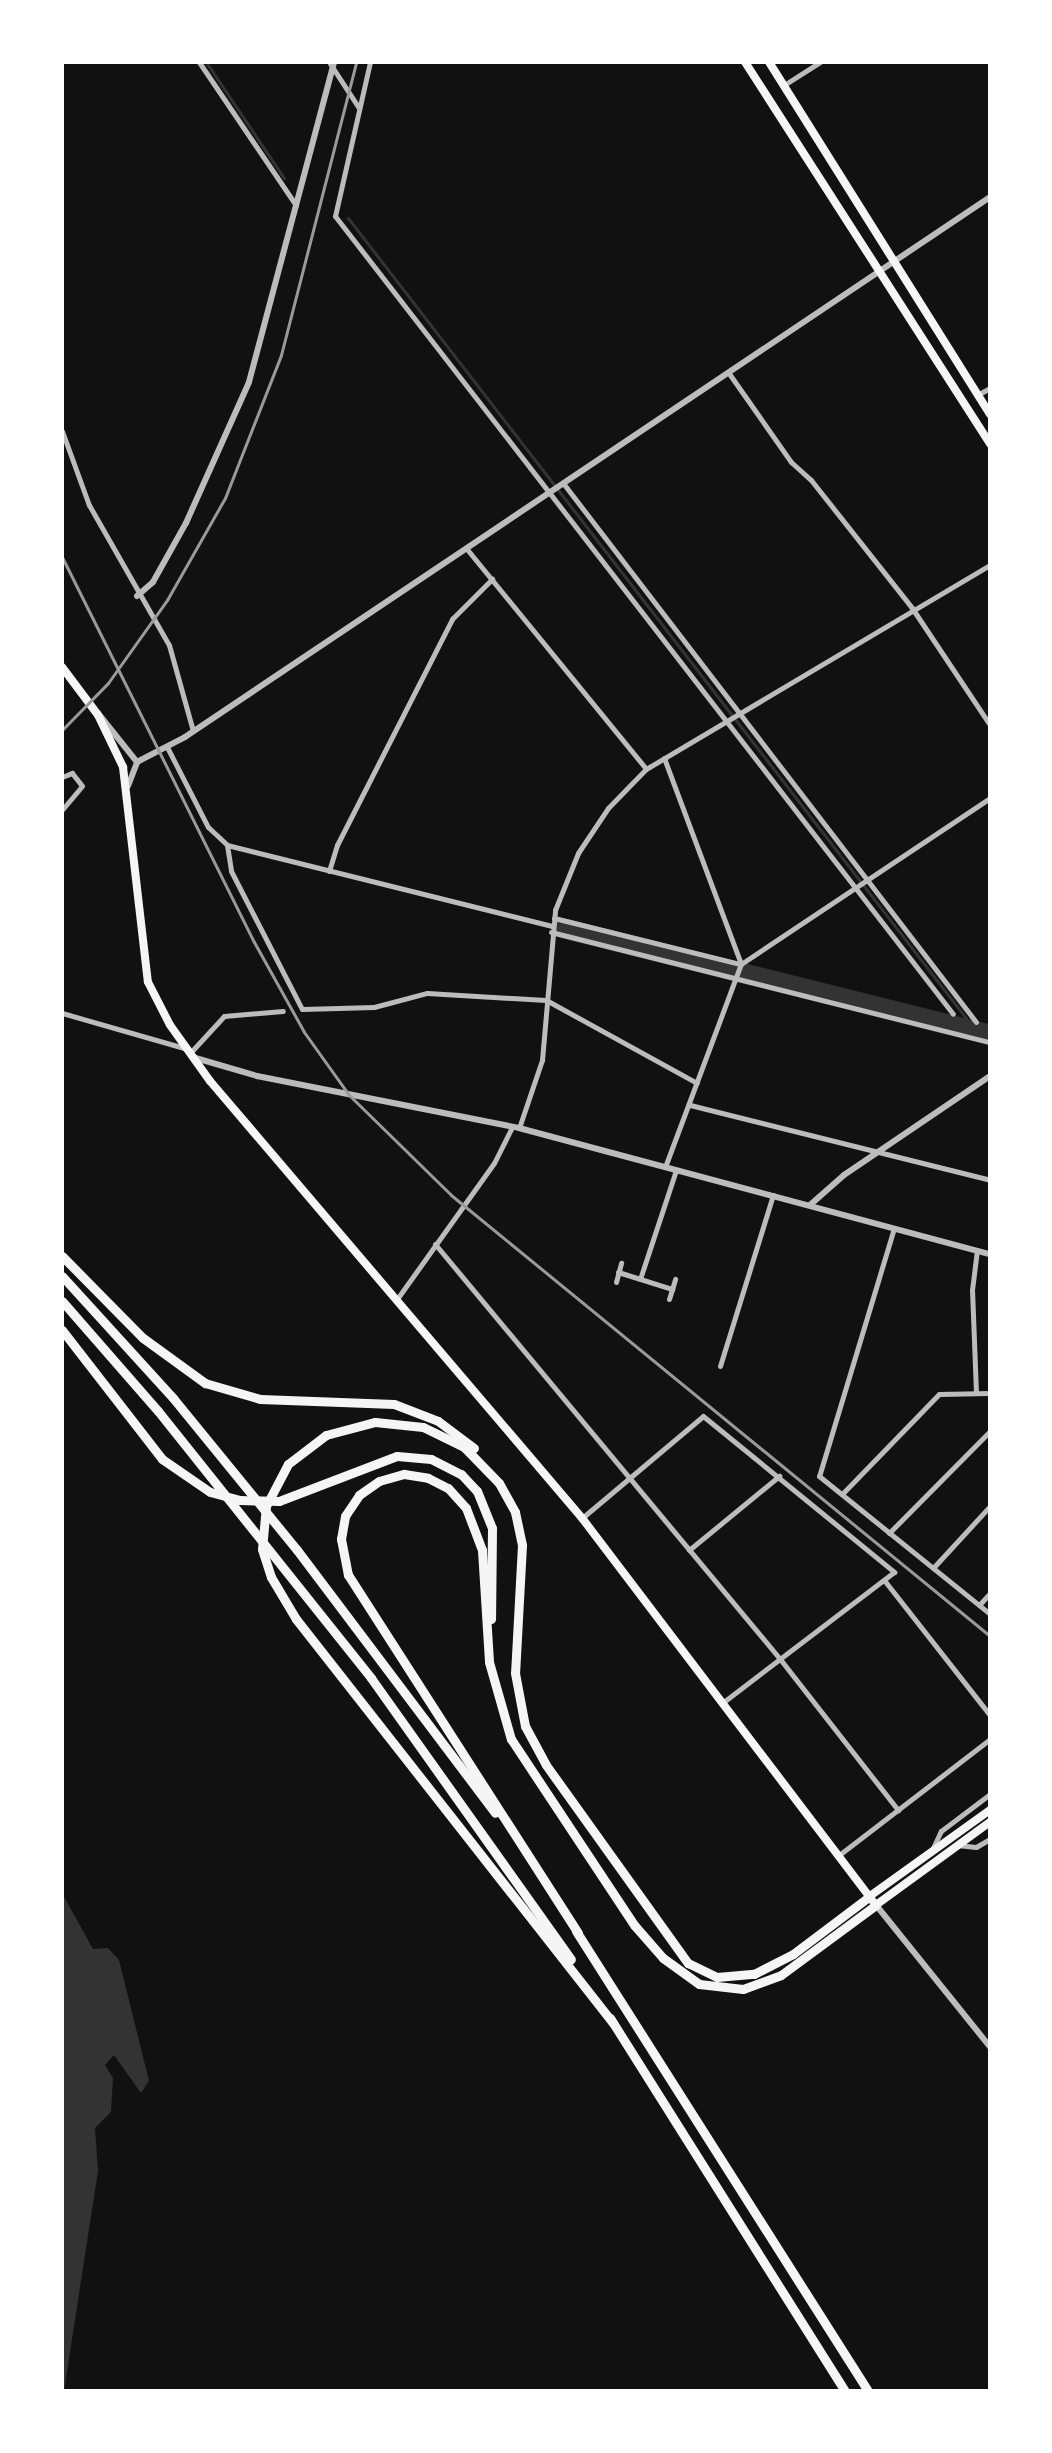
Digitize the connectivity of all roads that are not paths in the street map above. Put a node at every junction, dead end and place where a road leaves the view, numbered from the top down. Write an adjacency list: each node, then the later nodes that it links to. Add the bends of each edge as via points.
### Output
1 (199, 62): 10 (street)
2 (370, 62): 8 (street)
3 (745, 62): 12 (main road)
4 (769, 62): 7 (main road)
5 (820, 62): 7 (street)
6 (332, 64): 8 (street); 10 (street)
7 (784, 86): 11 (main road)
8 (359, 108): 20 (street, via 334,214)
9 (990, 197): 11 (street)
10 (296, 206): 24 (street, via 249,382 224,446 153,582)
11 (894, 261): 12 (street); 15 (main road)
12 (882, 269): 13 (street); 18 (main road)
13 (727, 371): 19 (street); 25 (street, via 791,462)
14 (990, 388): 15 (street)
15 (978, 395): 16 (main road)
16 (990, 414)
17 (62, 431): 24 (street, via 89,505)
18 (990, 444)
19 (562, 483): 20 (street); 27 (street)
20 (550, 491): 21 (street); 29 (street)
21 (465, 547): 23 (street); 31 (street)
22 (990, 565): 25 (street)
23 (492, 579): 35 (street); 41 (street, via 452,619 337,845)
24 (137, 596): 31 (street, via 169,645)
25 (912, 608): 27 (street); 30 (street)
26 (62, 667): 28 (main road)
27 (737, 714): 29 (street); 42 (street)
28 (98, 715): 34 (street); 37 (main road)
29 (727, 720): 33 (street); 43 (street)
30 (990, 725)
31 (193, 731): 32 (street)
32 (167, 747): 34 (street); 40 (street, via 208,827)
33 (664, 758): 35 (street); 46 (street)
34 (137, 762): 37 (street)
35 (646, 769): 44 (street, via 590,832 568,874)
36 (62, 777): 39 (street, via 72,773 82,786)
37 (128, 786): 54 (main road, via 144,967 154,997)
38 (990, 798): 42 (street)
39 (62, 810)
40 (227, 845): 41 (street); 48 (street, via 231,871 302,1009 374,1007 427,993)
41 (329, 871): 45 (street)
42 (866, 880): 43 (street); 52 (street)
43 (856, 887): 46 (street); 51 (street)
44 (554, 918): 45 (street); 46 (street)
45 (551, 929): 47 (street); 48 (street)
46 (741, 966): 47 (street)
47 (739, 977): 53 (street); 56 (street)
48 (546, 1000): 56 (street); 58 (street, via 542,1060)
49 (283, 1011): 54 (street, via 224,1016)
50 (62, 1013): 54 (street)
51 (953, 1014)
52 (976, 1022)
53 (990, 1042)
54 (189, 1053): 58 (street, via 257,1076); 77 (main road)
55 (990, 1076): 59 (street)
56 (697, 1083): 57 (street)
57 (690, 1105): 59 (street); 60 (street)
58 (516, 1128): 60 (street); 66 (street)
59 (876, 1152): 62 (street); 64 (street)
60 (665, 1167): 61 (street)
61 (676, 1170): 63 (street); 73 (street)
62 (990, 1180)
63 (773, 1195): 64 (street); 81 (street)
64 (810, 1205): 65 (street)
65 (894, 1228): 67 (street); 88 (street, via 819,1476)
66 (435, 1244): 77 (street); 86 (street)
67 (977, 1250): 68 (street); 82 (street, via 972,1290)
68 (990, 1254)
69 (62, 1256): 87 (highway, via 143,1338 205,1383 260,1399 394,1404 438,1421 477,1451)
70 (621, 1263): 71 (street)
71 (618, 1272): 73 (street); 75 (street)
72 (62, 1276): 112 (highway, via 137,1359 379,1654)
73 (640, 1279): 76 (street)
74 (675, 1279): 76 (street)
75 (616, 1282)
76 (672, 1289): 78 (street)
77 (397, 1299): 90 (main road)
78 (669, 1299)
79 (62, 1301): 113 (highway, via 281,1562 437,1766)
80 (62, 1330): 99 (highway, via 162,1459 210,1492 239,1500 279,1501 386,1458 431,1459 469,1482 488,1514 495,1558)
81 (720, 1366)
82 (976, 1393): 83 (street); 88 (street, via 932,1399)
83 (990, 1393)
84 (990, 1431): 91 (street)
85 (779, 1476): 86 (street, via 703,1416); 92 (street); 94 (street, via 894,1572)
86 (629, 1478): 90 (street); 92 (street)
87 (499, 1483): 111 (highway, via 515,1512 523,1554 515,1673 525,1726 546,1765 688,1963 717,1977 754,1974); 113 (highway, via 452,1439 391,1422 358,1424 326,1435 288,1464 266,1506 262,1549 278,1592 330,1663)
88 (842, 1495): 91 (street)
89 (990, 1506): 93 (street)
90 (582, 1518): 100 (main road)
91 (889, 1533): 93 (street)
92 (689, 1550): 98 (street)
93 (933, 1568): 96 (street)
94 (884, 1580): 98 (street); 101 (street)
95 (990, 1593): 96 (street)
96 (979, 1605): 97 (street)
97 (990, 1614)
98 (780, 1659): 100 (street); 104 (street)
99 (489, 1662): 111 (highway, via 503,1721 532,1776 635,1926 681,1973 723,1990 763,1983); 112 (highway, via 481,1542 466,1508 448,1488 416,1475 379,1481 351,1505 342,1527 341,1551 362,1601)
100 (722, 1703): 110 (main road)
101 (990, 1715)
102 (990, 1739): 104 (street)
103 (990, 1794): 109 (street, via 941,1831)
104 (898, 1810): 110 (street)
105 (990, 1810): 109 (main road)
106 (990, 1822): 108 (main road)
107 (990, 1839): 108 (street, via 976,1847)
108 (957, 1845): 111 (main road)
109 (932, 1851): 111 (main road)
110 (839, 1855): 111 (main road)
111 (873, 1900): 114 (street)
112 (578, 1933): 116 (highway)
113 (613, 2023): 115 (highway)
114 (990, 2047)
115 (845, 2391)
116 (868, 2391)

